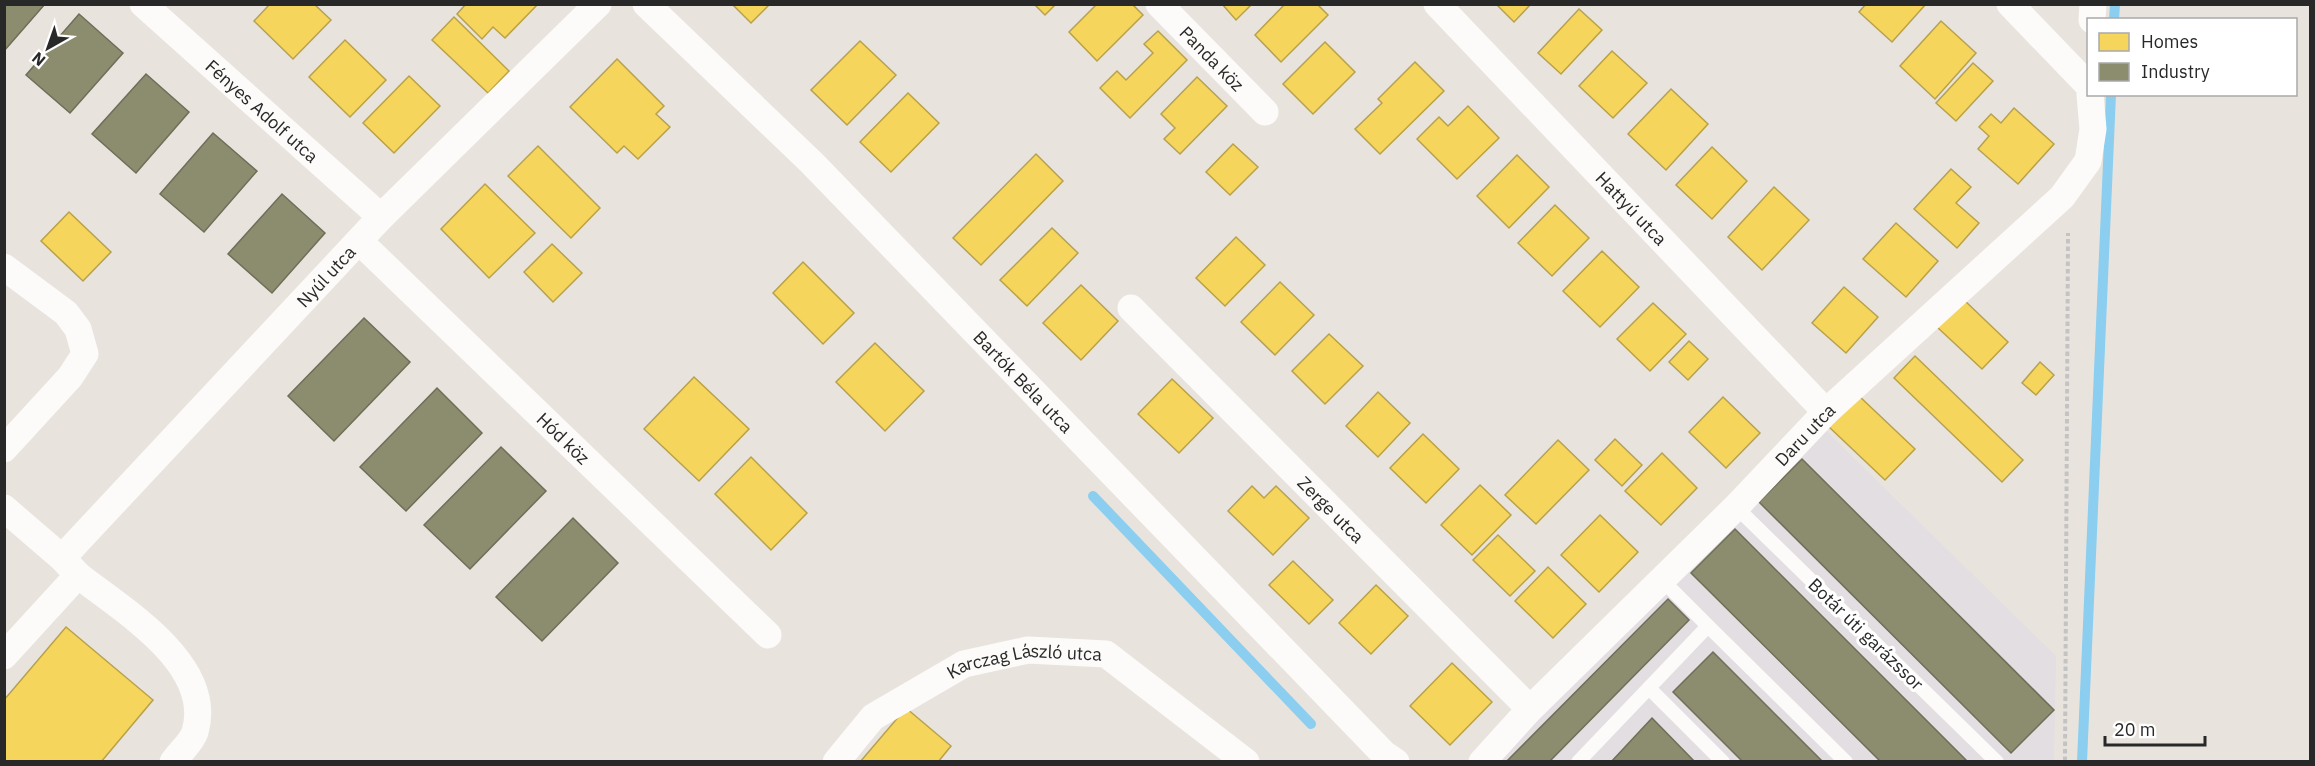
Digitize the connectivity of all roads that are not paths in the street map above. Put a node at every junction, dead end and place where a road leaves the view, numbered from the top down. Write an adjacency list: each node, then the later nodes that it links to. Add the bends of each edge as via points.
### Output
1 (143, 4): 10 (street, Fényes Adolf utca)
2 (598, 4): 10 (street, Nyúl utca)
3 (646, 4): 25 (street, Bartók Béla utca, via 812,163)
4 (1159, 4): 9 (street, Panda köz)
5 (1437, 4): 14 (street, Hattyú utca)
6 (2010, 4): 7 (street)
7 (2087, 84)
8 (2090, 96): 14 (street, Daru utca, via 2093,129 2088,161 2062,197)
9 (1265, 112)
10 (381, 217): 11 (street, Nyúl utca)
11 (359, 242): 18 (street, Nyúl utca); 21 (street, Hód köz)
12 (4, 267): 15 (street, via 66,314 78,329 85,354 70,378)
13 (1131, 308): 24 (street, Zerge utca)
14 (1826, 412): 16 (street, Daru utca)
15 (4, 449)
16 (1736, 507): 19 (street, Daru utca); 33 (lane, Botár úti garázssor)
17 (4, 508): 18 (street)
18 (70, 566): 22 (street, Nyúl utca); 27 (street, via 173,652 191,680 197,708 195,733)
19 (1662, 580): 20 (lane); 24 (street, Daru utca)
20 (1708, 626): 23 (lane); 32 (lane)
21 (768, 635)
22 (4, 656)
23 (1649, 688): 26 (lane); 31 (lane)
24 (1530, 709): 30 (street, Daru utca)
25 (1385, 759)
26 (1583, 760)
27 (173, 762)
28 (836, 762): 29 (street, Karczag László utca, via 873,717 964,664 1028,650 1106,654)
29 (1246, 762)
30 (1482, 762)
31 (1724, 762)
32 (1846, 762)
33 (1997, 762)

